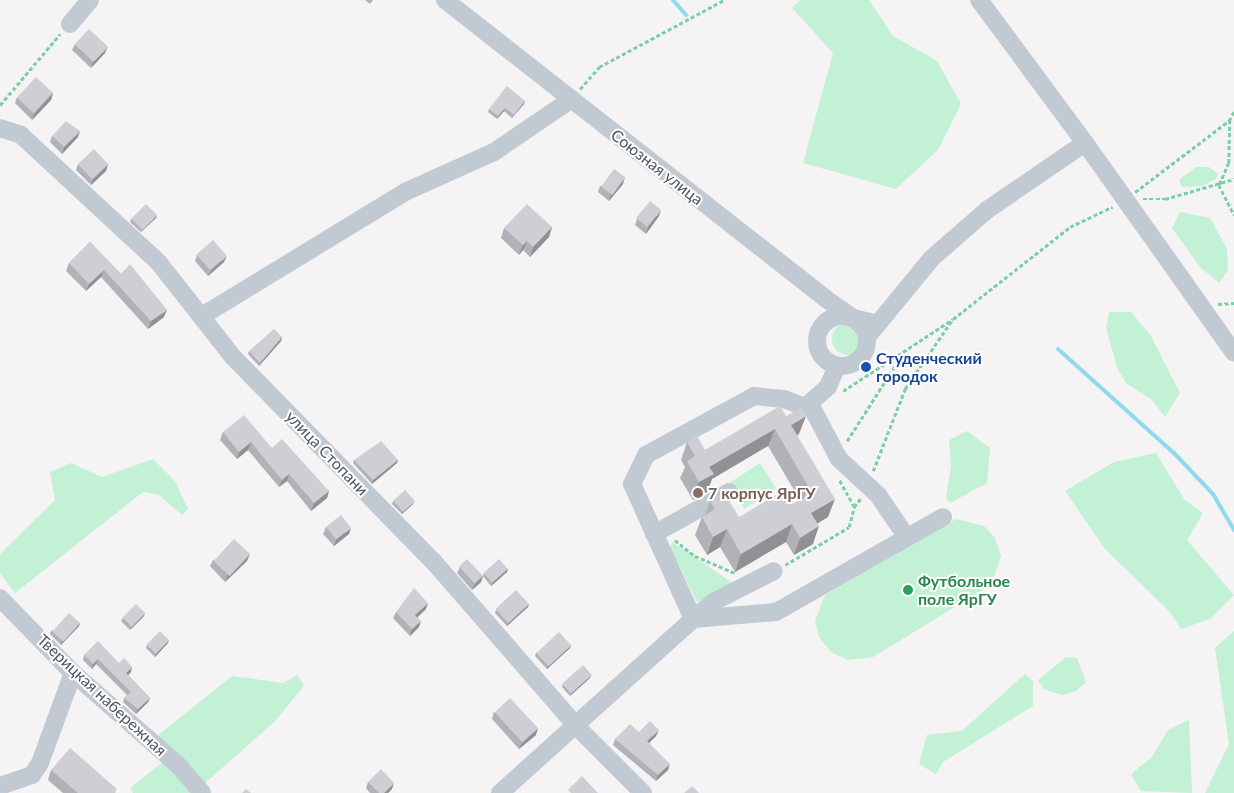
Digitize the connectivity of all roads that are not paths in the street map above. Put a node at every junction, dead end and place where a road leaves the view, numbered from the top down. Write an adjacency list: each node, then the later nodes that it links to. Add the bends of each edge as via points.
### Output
1 (90, 0): 4 (street)
2 (446, 0): 5 (street, Союзная улица)
3 (979, 0): 7 (street)
4 (70, 24)
5 (572, 99): 8 (street, via 494,152 405,192); 9 (street, Союзная улица)
6 (0, 128): 8 (street, улица Стопани, via 21,135 63,171 159,263)
7 (1086, 143): 10 (street, via 987,210 932,258); 11 (street)
8 (202, 316): 22 (street, улица Стопани, via 233,357 433,561)
9 (853, 318): 10 (street, Союзная улица); 12 (street, via 829,319 818,333 818,350)
10 (871, 330): 12 (street, via 860,359)
11 (1234, 353)
12 (836, 366): 13 (street, via 828,387)
13 (810, 404): 16 (street, via 805,407 784,398 754,396 646,455 632,484); 17 (street, via 837,467 878,495)
14 (729, 492): 16 (street)
15 (943, 517): 17 (street)
16 (654, 534): 20 (street)
17 (906, 536): 20 (street, via 776,612)
18 (774, 571): 20 (street, via 713,602)
19 (0, 598): 21 (street, Тверицкая набережная)
20 (693, 619): 22 (street)
21 (72, 673): 23 (street, via 40,763 32,775); 24 (street, Тверицкая набережная, via 177,764)
22 (578, 728): 25 (street); 26 (street, улица Стопани)
23 (0, 786)
24 (202, 793)
25 (500, 793)
26 (643, 793)

